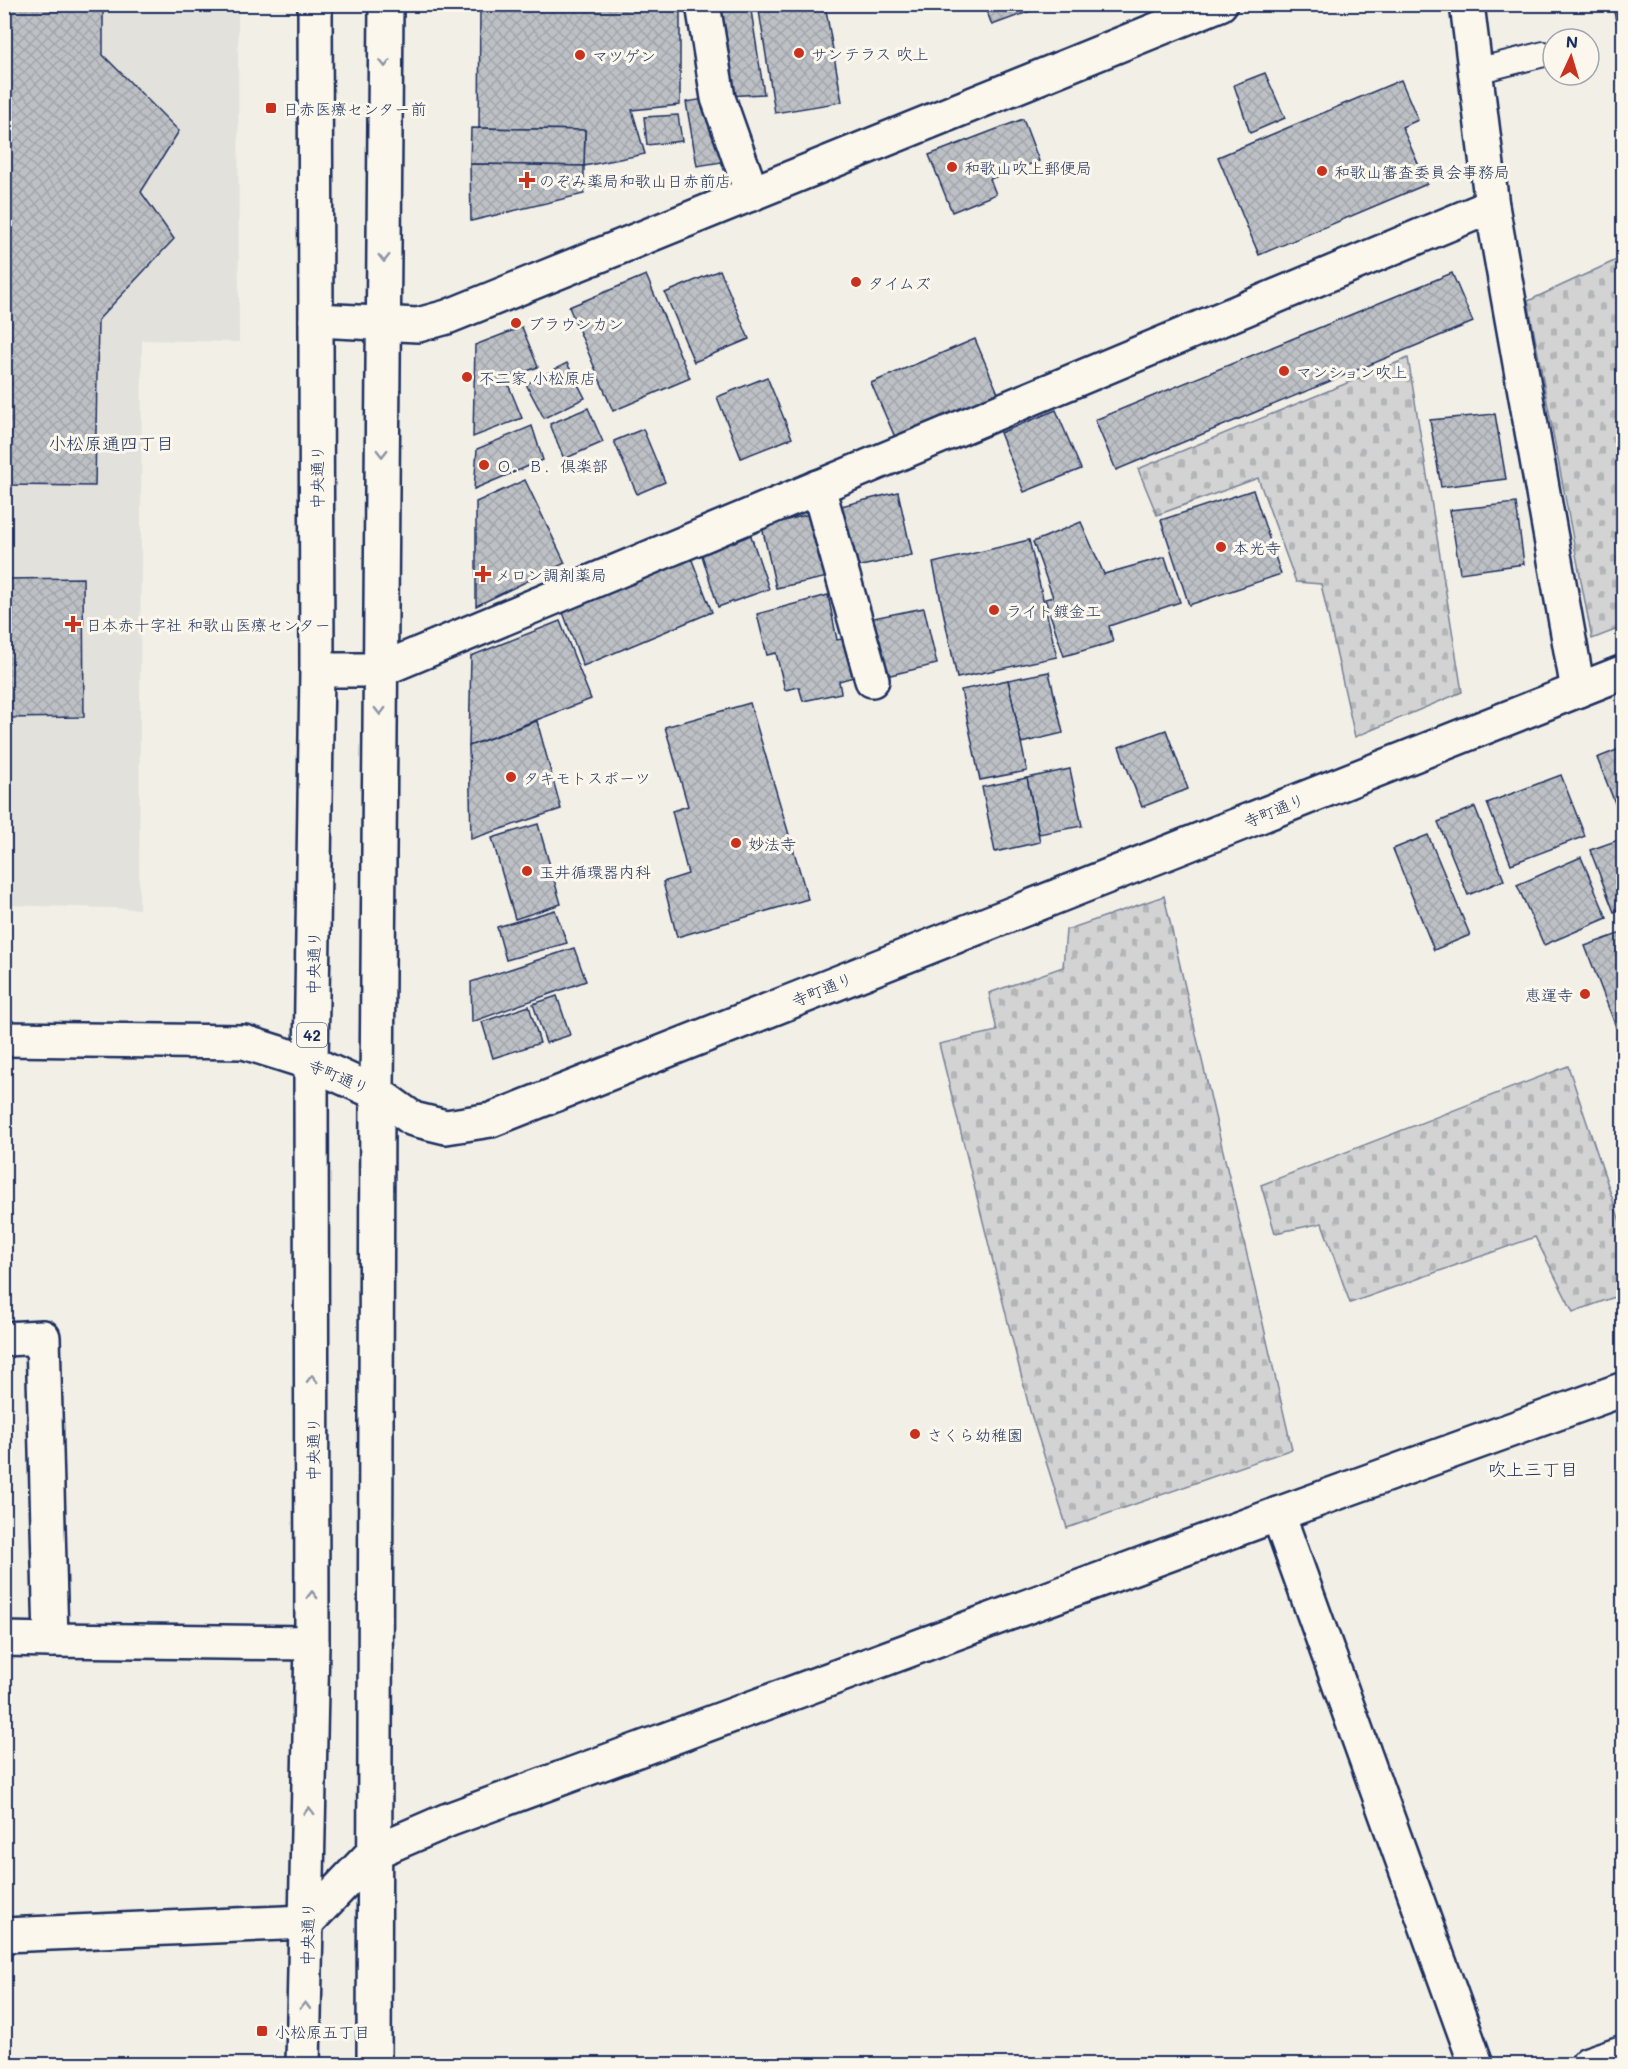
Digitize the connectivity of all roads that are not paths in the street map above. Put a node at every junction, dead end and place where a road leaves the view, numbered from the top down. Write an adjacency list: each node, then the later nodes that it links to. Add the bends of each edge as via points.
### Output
1 (315, 4): 10 (main road, 中央通り / 42)
2 (386, 4): 11 (main road, one-way to 11)
3 (703, 4): 8 (main road, via 718,99)
4 (1220, 4): 8 (main road)
5 (1467, 4): 7 (main road)
6 (1541, 55): 7 (lane)
7 (1476, 71): 9 (main road)
8 (752, 194): 11 (main road, via 447,317 418,325)
9 (1492, 206): 12 (main road); 17 (main road)
10 (316, 320): 11 (main road); 13 (main road, 中央通り / 42)
11 (383, 323): 14 (main road, one-way to 14)
12 (818, 487): 14 (main road); 16 (main road)
13 (317, 670): 14 (main road); 19 (main road, 中央通り / 42)
14 (380, 670): 20 (main road, one-way to 20)
15 (1623, 672): 17 (main road, 寺町通り)
16 (872, 680)
17 (1578, 690): 20 (main road, 寺町通り, via 491,1120 446,1127 413,1119)
18 (4, 1039): 19 (main road, 寺町通り, via 244,1042)
19 (311, 1063): 20 (main road, 寺町通り); 26 (main road, 中央通り / 42, one-way to 19)
20 (377, 1093): 27 (main road)
21 (4, 1339): 25 (main road, via 42,1337)
22 (1623, 1389): 23 (main road)
23 (1278, 1514): 27 (main road, via 448,1820); 33 (main road)
24 (4, 1640): 25 (main road)
25 (51, 1640): 26 (main road)
26 (312, 1643): 28 (main road, 中央通り / 42, one-way to 26)
27 (374, 1851): 28 (main road); 32 (main road)
28 (307, 1922): 29 (main road); 31 (main road, 中央通り / 42, one-way to 28)
29 (4, 1935)
30 (1623, 2052): 34 (main road)
31 (303, 2064)
32 (374, 2064)
33 (1476, 2064)
34 (1588, 2064)

